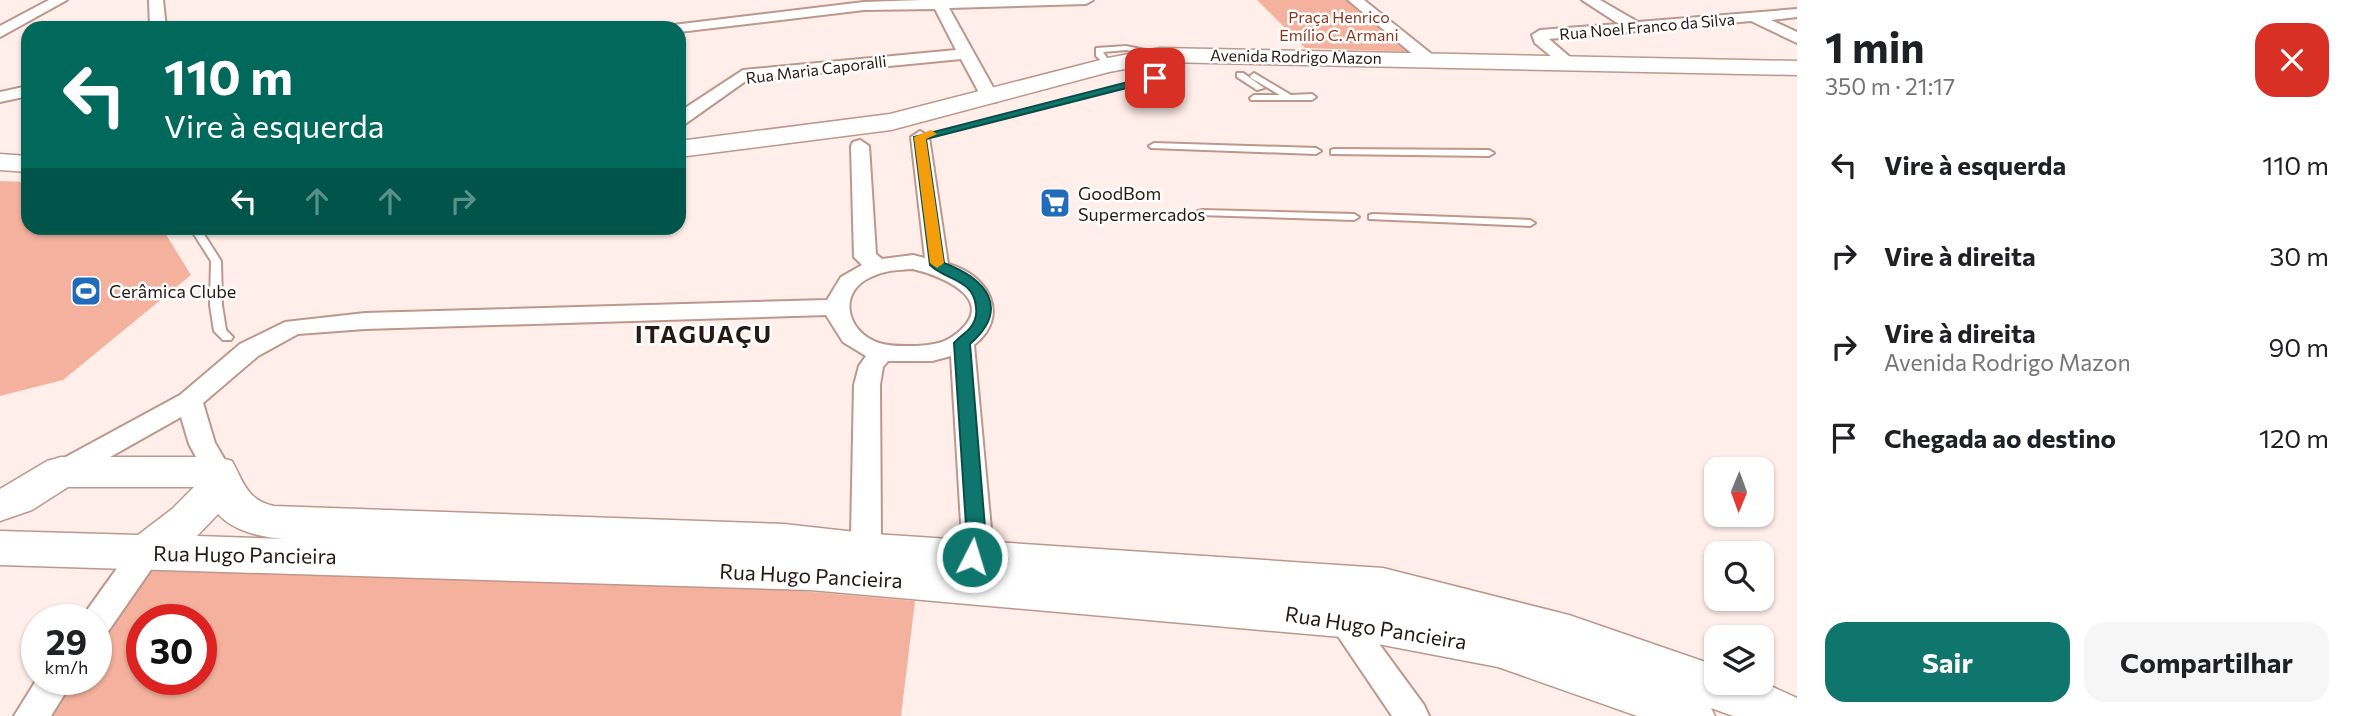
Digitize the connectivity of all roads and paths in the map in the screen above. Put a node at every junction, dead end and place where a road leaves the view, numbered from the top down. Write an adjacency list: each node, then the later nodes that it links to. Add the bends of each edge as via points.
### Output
1 (156, 0): 10 (street)
2 (1086, 0): 5 (street)
3 (1355, 0): 16 (street)
4 (1589, 0): 12 (street)
5 (939, 3): 11 (street, via 864,6); 15 (street)
6 (53, 4): 7 (street); 13 (street)
7 (0, 12)
8 (1797, 13): 9 (street, Rua Noel Franco da Silva)
9 (1753, 16): 12 (street, Rua Noel Franco da Silva); 14 (street)
10 (158, 21)
11 (686, 27)
12 (1636, 27): 17 (street, Rua Noel Franco da Silva, via 1540,35)
13 (0, 32)
14 (1797, 38)
15 (965, 54): 29 (street); 30 (street, Rua Maria Caporalli, via 743,75)
16 (1428, 59): 17 (street, Avenida Rodrigo Mazon); 18 (street, Avenida Rodrigo Mazon); 20 (street, via 1440,67)
17 (1570, 64): 19 (street, Avenida Rodrigo Mazon)
18 (1390, 68): 20 (street, Avenida Rodrigo Mazon); 21 (street, Avenida Rodrigo Mazon, via 1160,55); 22 (street, Avenida Rodrigo Mazon)
19 (1797, 68)
20 (1445, 80): 23 (street, Avenida Rodrigo Mazon)
21 (1109, 81): 22 (street, Avenida Rodrigo Mazon, via 1155,78); 29 (street, Avenida Rodrigo Mazon); 31 (street, Avenida Rodrigo Mazon)
22 (1249, 83): 26 (lane); 26 (lane); 27 (lane)
23 (1797, 88)
24 (21, 92): 25 (street)
25 (0, 97)
26 (1275, 97): 27 (lane)
27 (1289, 97): 28 (lane)
28 (1312, 97)
29 (990, 98): 34 (street, Avenida Rodrigo Mazon, via 891,122)
30 (686, 115)
31 (920, 137): 32 (street, Avenida Rodrigo Mazon); 44 (street)
32 (860, 146): 38 (street, Avenida Rodrigo Mazon); 45 (street, via 865,257)
33 (1154, 146): 35 (lane)
34 (686, 148)
35 (1316, 151)
36 (1334, 152): 37 (lane)
37 (1489, 153)
38 (686, 172)
39 (1202, 213): 41 (lane)
40 (1373, 216): 42 (lane)
41 (1354, 217)
42 (1530, 223)
43 (199, 235): 47 (lane, via 216,261 216,305 220,331)
44 (937, 265): 45 (street); 48 (street, via 965,279 983,299 984,314 977,330)
45 (878, 266): 46 (street, via 851,280)
46 (835, 307): 49 (street, via 849,336); 50 (street, via 293,327 249,350)
47 (227, 337)
48 (962, 343): 49 (street, via 917,356); 57 (street, via 977,540)
49 (881, 353): 55 (street, via 871,366 867,385 866,536)
50 (188, 401): 51 (street); 52 (street)
51 (57, 475): 52 (street); 53 (street); 54 (street, via 33,504)
52 (219, 479): 55 (street, Rua Hugo Pancieira, via 236,508 253,519 274,522 784,541); 56 (street, via 196,513)
53 (0, 505)
54 (15, 548): 56 (street, Rua Hugo Pancieira)
55 (874, 551): 57 (street, Rua Hugo Pancieira)
56 (146, 552): 58 (street); 59 (street, Rua Hugo Pancieira, via 810,572)
57 (972, 557): 64 (street, Rua Hugo Pancieira, via 1383,587 1569,635 1759,703)
58 (109, 604)
59 (1341, 617): 62 (street); 63 (street, Rua Hugo Pancieira, via 1498,646)
60 (46, 695): 61 (street)
61 (31, 716)
62 (1412, 716)
63 (1690, 716)
64 (1783, 716)

